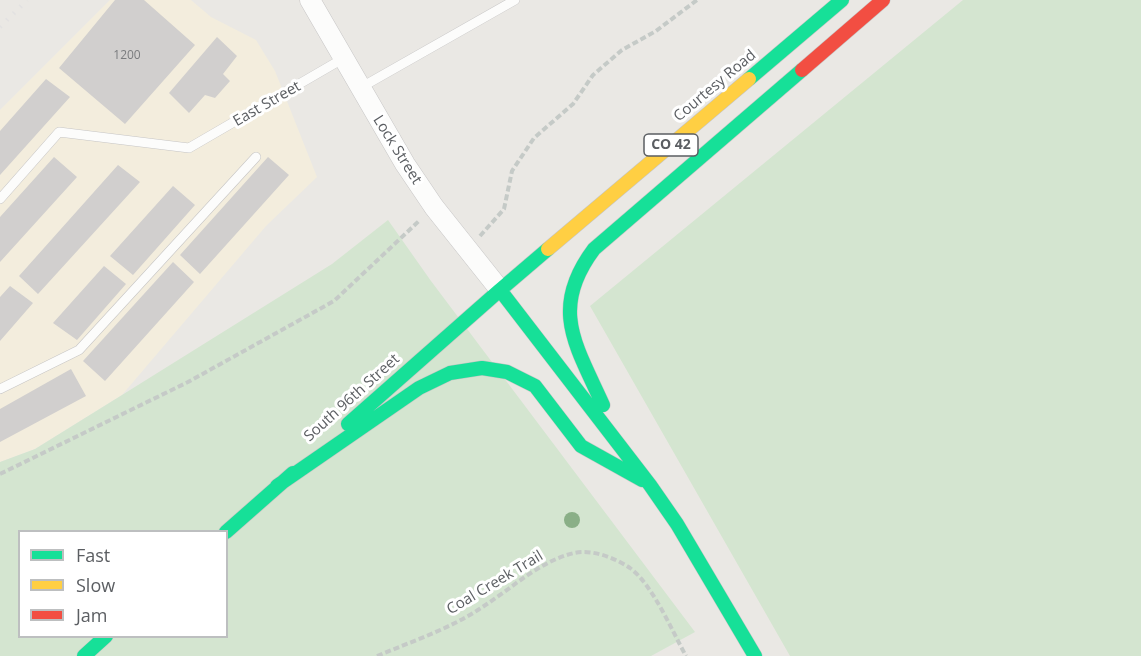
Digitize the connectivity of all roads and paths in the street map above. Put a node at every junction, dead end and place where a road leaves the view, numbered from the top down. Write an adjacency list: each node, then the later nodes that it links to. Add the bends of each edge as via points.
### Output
1 (310, 0): 6 (street, Lock Street)
2 (515, 0): 7 (lane)
3 (697, 0): 11 (path, via 656,31 622,50 600,69 573,104 534,138 512,171 504,209)
4 (842, 0): 12 (main road, Courtesy Road / CO 42)
5 (883, 0): 14 (main road, via 580,264 567,294 568,322)
6 (344, 58): 7 (street, Lock Street); 9 (lane, East Street, via 189,148 59,132)
7 (360, 88): 10 (street, Lock Street)
8 (256, 157): 13 (lane, via 78,350)
9 (0, 199)
10 (434, 207): 11 (street, Lock Street); 15 (path, via 334,301 188,382)
11 (468, 250): 12 (street, Lock Street)
12 (500, 290): 14 (main road); 17 (main road, South 96th Street)
13 (0, 389)
14 (618, 441): 16 (main road)
15 (0, 474)
16 (650, 485): 17 (main road, via 581,446 535,386 507,372 482,368 450,373 419,388); 23 (main road)
17 (277, 486): 18 (main road, South 96th Street)
18 (227, 530)
19 (104, 638): 20 (main road)
20 (84, 656)
21 (377, 656): 22 (path, Coal Creek Trail, via 444,628 536,571 575,553 612,557 632,569 647,587)
22 (686, 656)
23 (755, 656)

